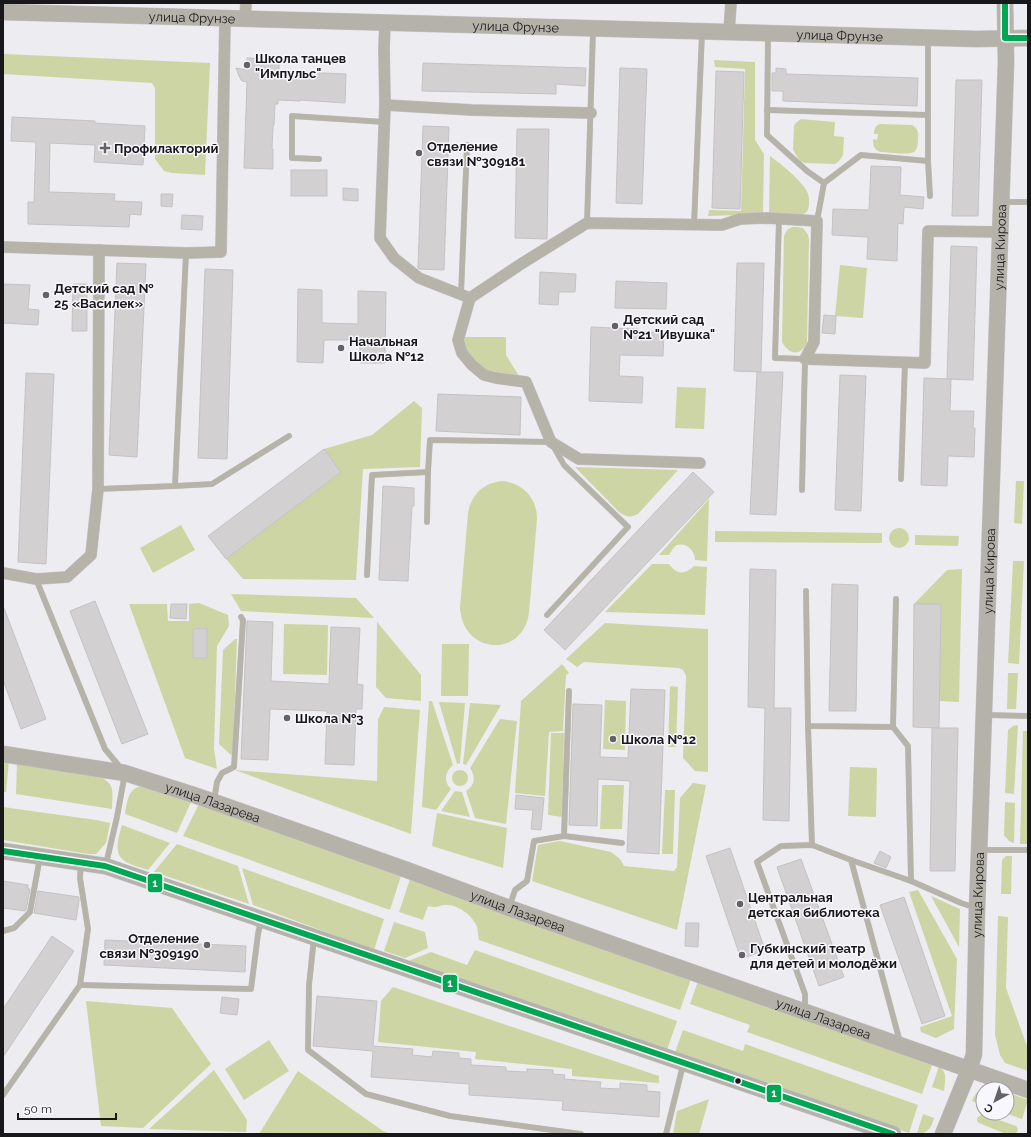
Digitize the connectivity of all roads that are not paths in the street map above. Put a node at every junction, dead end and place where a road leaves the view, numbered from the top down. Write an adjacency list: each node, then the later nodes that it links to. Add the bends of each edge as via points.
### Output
1 (731, 3): 9 (street)
2 (1005, 3): 12 (main road, улица Кирова)
3 (246, 11): 5 (main road, улица Фрунзе); 6 (main road, улица Фрунзе)
4 (3, 12): 5 (main road, улица Фрунзе)
5 (225, 18): 33 (street, via 221,252)
6 (386, 22): 7 (main road, улица Фрунзе); 14 (street)
7 (593, 28): 8 (main road, улица Фрунзе); 16 (lane)
8 (702, 31): 9 (main road, улица Фрунзе); 29 (lane)
9 (729, 32): 10 (main road, улица Фрунзе)
10 (768, 33): 11 (main road, улица Фрунзе); 15 (lane)
11 (928, 38): 12 (main road, улица Фрунзе); 17 (lane)
12 (1005, 38): 13 (main road, улица Фрунзе); 24 (main road, улица Кирова)
13 (1028, 38)
14 (385, 106): 16 (street); 18 (street)
15 (767, 110): 17 (lane); 22 (lane, via 767,135)
16 (590, 113): 28 (lane)
17 (928, 115): 21 (lane)
18 (384, 122): 20 (lane, via 292,116 292,158); 34 (street, via 380,238 394,258 419,278)
19 (467, 145): 34 (lane)
20 (319, 158)
21 (928, 161): 22 (lane, via 861,155); 23 (lane)
22 (824, 183): 27 (lane)
23 (930, 196)
24 (1001, 202): 25 (lane); 30 (main road, улица Кирова)
25 (1028, 202)
26 (779, 219): 27 (street); 29 (street, via 740,219 722,225); 35 (lane, via 775,358)
27 (818, 221): 35 (street, via 814,342)
28 (587, 223): 29 (street); 34 (street)
29 (694, 225)
30 (1000, 232): 36 (street, via 928,231 925,363); 54 (main road, улица Кирова)
31 (3, 247): 32 (street)
32 (98, 250): 33 (street); 43 (street)
33 (186, 253): 42 (lane)
34 (466, 296): 38 (street, via 458,340 462,353 484,374 526,382)
35 (805, 359): 36 (street); 44 (lane)
36 (905, 362): 41 (lane)
37 (289, 436): 42 (lane, via 212,484)
38 (551, 442): 39 (street, via 579,459); 40 (lane, via 430,440); 51 (lane, via 564,465 628,527)
39 (700, 463)
40 (428, 472): 45 (lane); 47 (lane, via 372,475)
41 (901, 479)
42 (175, 486): 43 (lane)
43 (98, 489): 48 (street, via 91,555 67,578)
44 (802, 490)
45 (427, 522)
46 (3, 573): 48 (street)
47 (367, 575)
48 (36, 579): 59 (lane, via 105,749)
49 (806, 591): 56 (lane)
50 (896, 598): 57 (lane)
51 (547, 614)
52 (241, 617): 60 (lane, via 244,620 234,767 222,773 217,782)
53 (569, 691): 61 (lane)
54 (984, 715): 55 (lane); 64 (main road, улица Кирова)
55 (1028, 716)
56 (808, 726): 57 (lane); 63 (lane)
57 (893, 727): 71 (lane, via 908,746)
58 (3, 754): 59 (main road, улица Лазарева)
59 (125, 773): 60 (main road, улица Лазарева); 70 (lane)
60 (214, 802): 72 (main road, улица Лазарева)
61 (564, 836): 62 (lane); 72 (lane, via 534,840 527,881 515,890)
62 (622, 843)
63 (812, 845): 68 (lane); 78 (lane, via 781,846 757,862 805,994)
64 (980, 850): 65 (lane); 73 (main road, улица Кирова)
65 (1028, 850)
66 (3, 851): 67 (main road)
67 (41, 856): 69 (main road); 75 (lane, via 30,912 14,928)
68 (851, 860): 71 (lane); 79 (lane)
69 (81, 862): 70 (main road); 77 (lane, via 80,878 88,929)
70 (105, 866): 74 (main road)
71 (911, 881): 73 (lane)
72 (509, 908): 78 (main road, улица Лазарева)
73 (977, 908): 81 (main road, улица Кирова, via 974,1054)
74 (262, 920): 76 (main road); 77 (lane, via 251,989)
75 (3, 931)
76 (314, 937): 80 (main road); 84 (lane, via 309,985 308,1050 366,1094 450,1116)
77 (80, 985): 83 (lane)
78 (805, 1012): 79 (main road, улица Лазарева)
79 (901, 1046): 81 (main road, улица Лазарева)
80 (684, 1063): 85 (lane); 86 (main road, via 862,1127)
81 (969, 1070): 82 (main road, улица Лазарева); 87 (main road, улица Кирова)
82 (1028, 1090)
83 (3, 1095)
84 (581, 1134)
85 (666, 1134)
86 (893, 1134)
87 (943, 1134)

